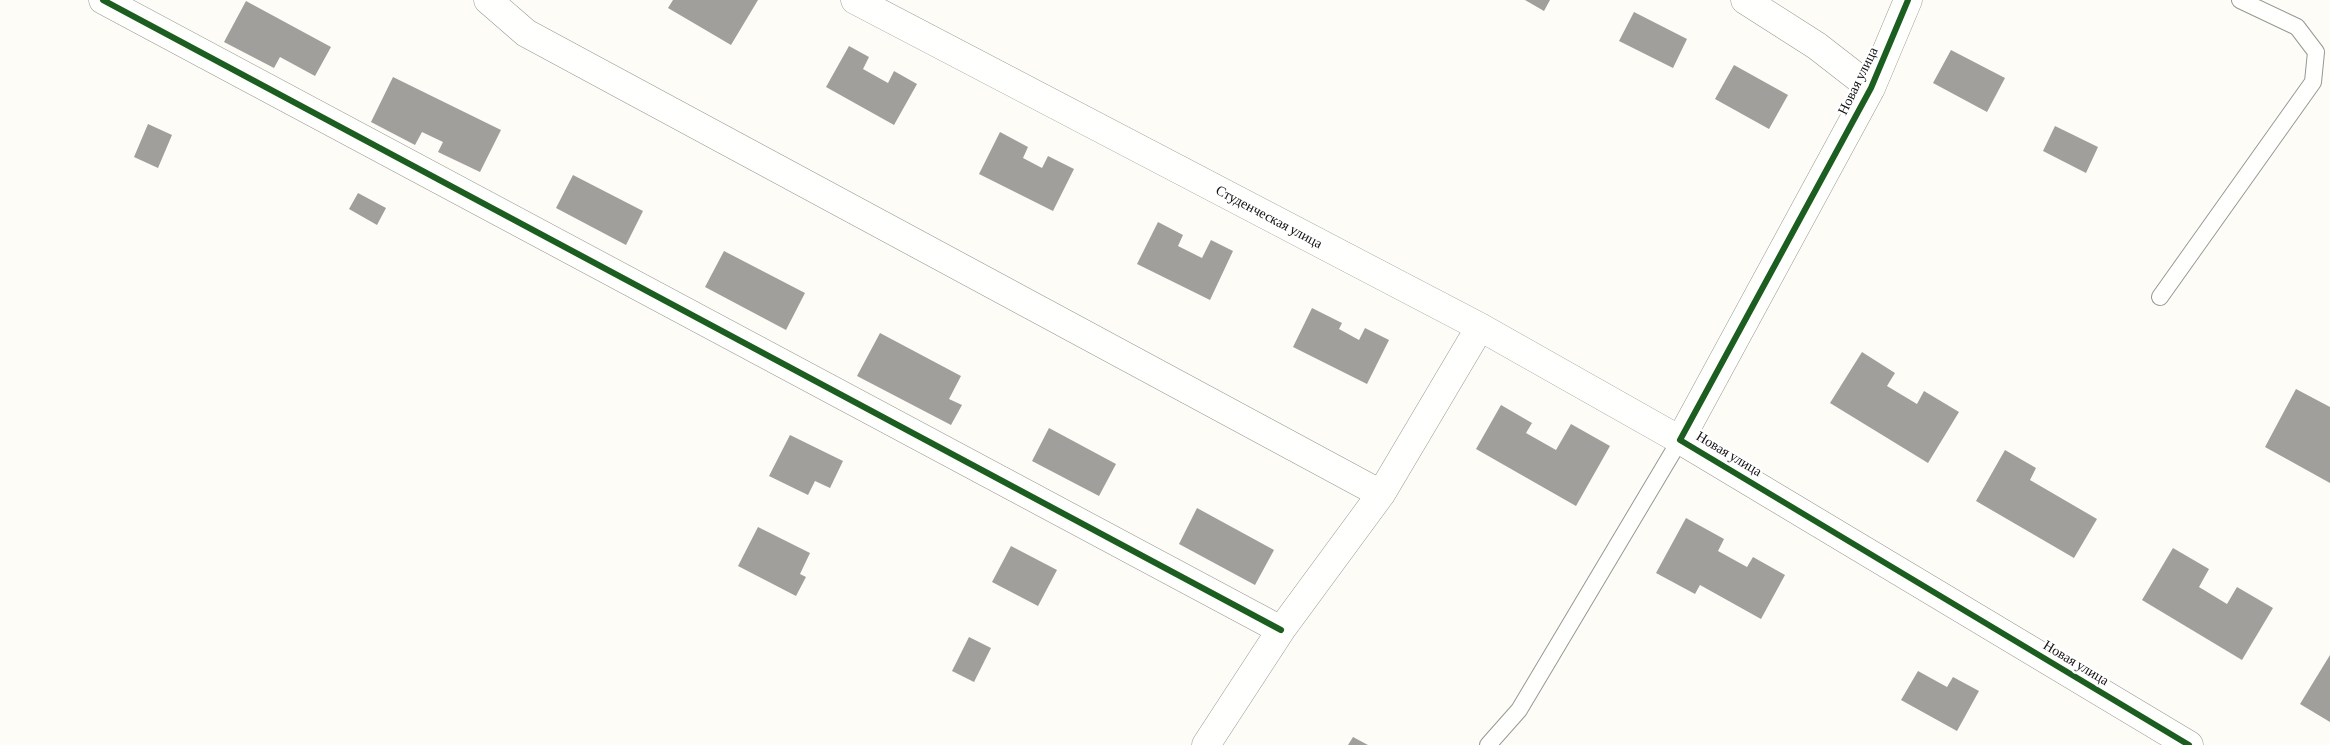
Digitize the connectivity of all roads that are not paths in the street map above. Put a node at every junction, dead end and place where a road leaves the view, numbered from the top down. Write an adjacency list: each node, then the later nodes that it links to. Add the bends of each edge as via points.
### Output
1 (103, 0): 12 (street)
2 (488, 0): 11 (street, via 526,33)
3 (855, 0): 9 (street, Студенческая улица)
4 (1745, 0): 7 (street, Новая улица, via 1817,46)
5 (1908, 0): 7 (street, Новая улица)
6 (2240, 0): 8 (lane, via 2297,27 2316,52 2313,82)
7 (1871, 88): 10 (street, Новая улица)
8 (2160, 297)
9 (1480, 327): 10 (street, Студенческая улица); 11 (street)
10 (1680, 440): 14 (lane, via 1519,710); 15 (street, Новая улица)
11 (1381, 494): 12 (street)
12 (1281, 630): 13 (street)
13 (1206, 745)
14 (1488, 745)
15 (2189, 745)

